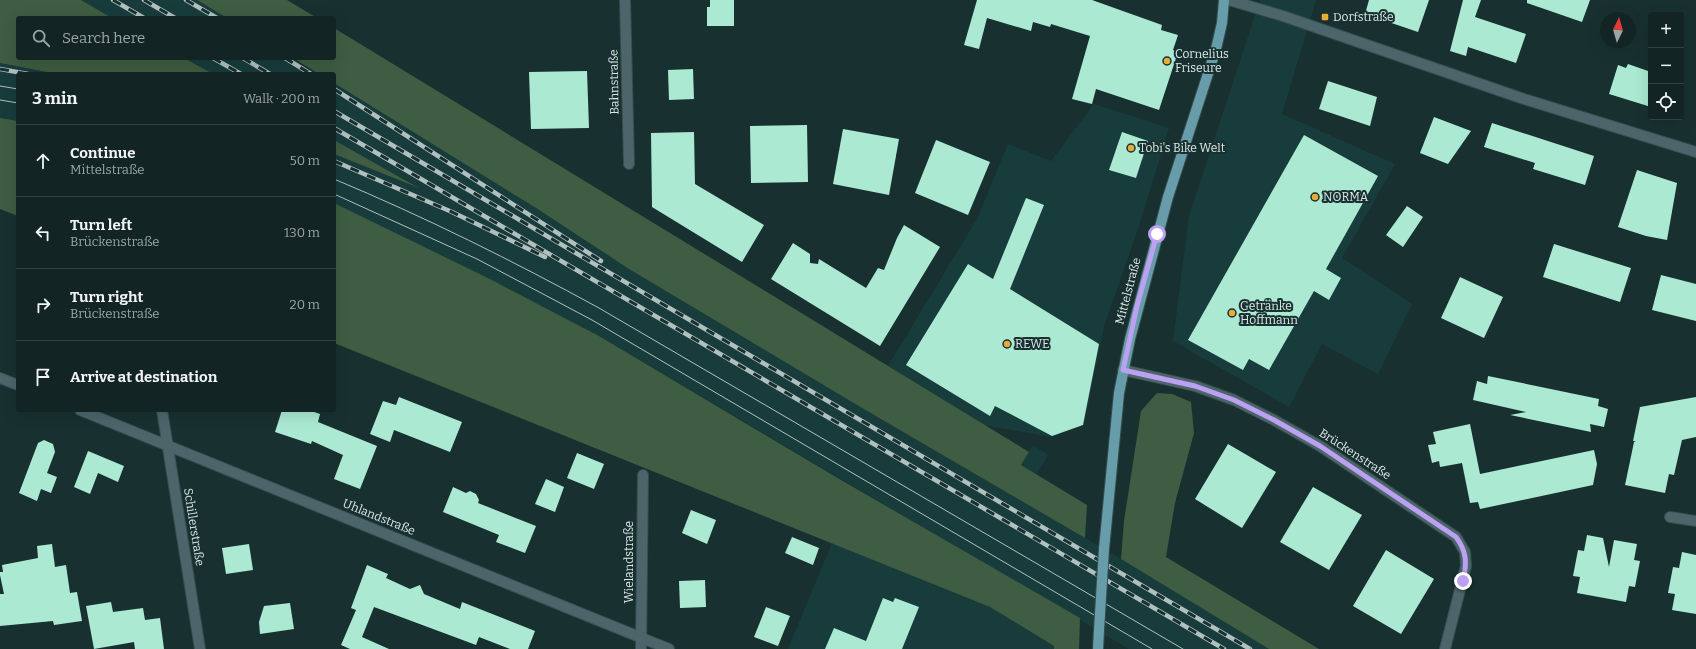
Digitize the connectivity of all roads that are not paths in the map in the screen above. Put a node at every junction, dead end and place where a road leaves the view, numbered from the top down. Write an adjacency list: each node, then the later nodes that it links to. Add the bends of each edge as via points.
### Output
1 (625, 0): 5 (street, Bahnstraße)
2 (1224, 0): 6 (main road, Mittelstraße, via 1216,48 1162,215 1137,306)
3 (1229, 0): 4 (street, via 1283,16 1521,98)
4 (1696, 152)
5 (629, 164)
6 (1123, 370): 19 (main road, Mittelstraße, bridge, via 1116,415); 20 (street, Brückenstraße, via 1195,386 1234,400 1274,420 1320,446 1456,537 1465,552 1466,566)
7 (0, 378): 8 (street)
8 (16, 384)
9 (85, 412): 11 (street, Uhlandstraße)
10 (162, 412): 11 (street, Schillerstraße)
11 (167, 445): 15 (street, Uhlandstraße); 16 (street, Schillerstraße)
12 (642, 475): 15 (street, Wielandstraße)
13 (1670, 517): 14 (street)
14 (1696, 521)
15 (641, 638): 17 (street, Wielandstraße); 18 (street, Uhlandstraße)
16 (200, 649)
17 (641, 649)
18 (669, 649)
19 (1098, 649)
20 (1445, 649)

